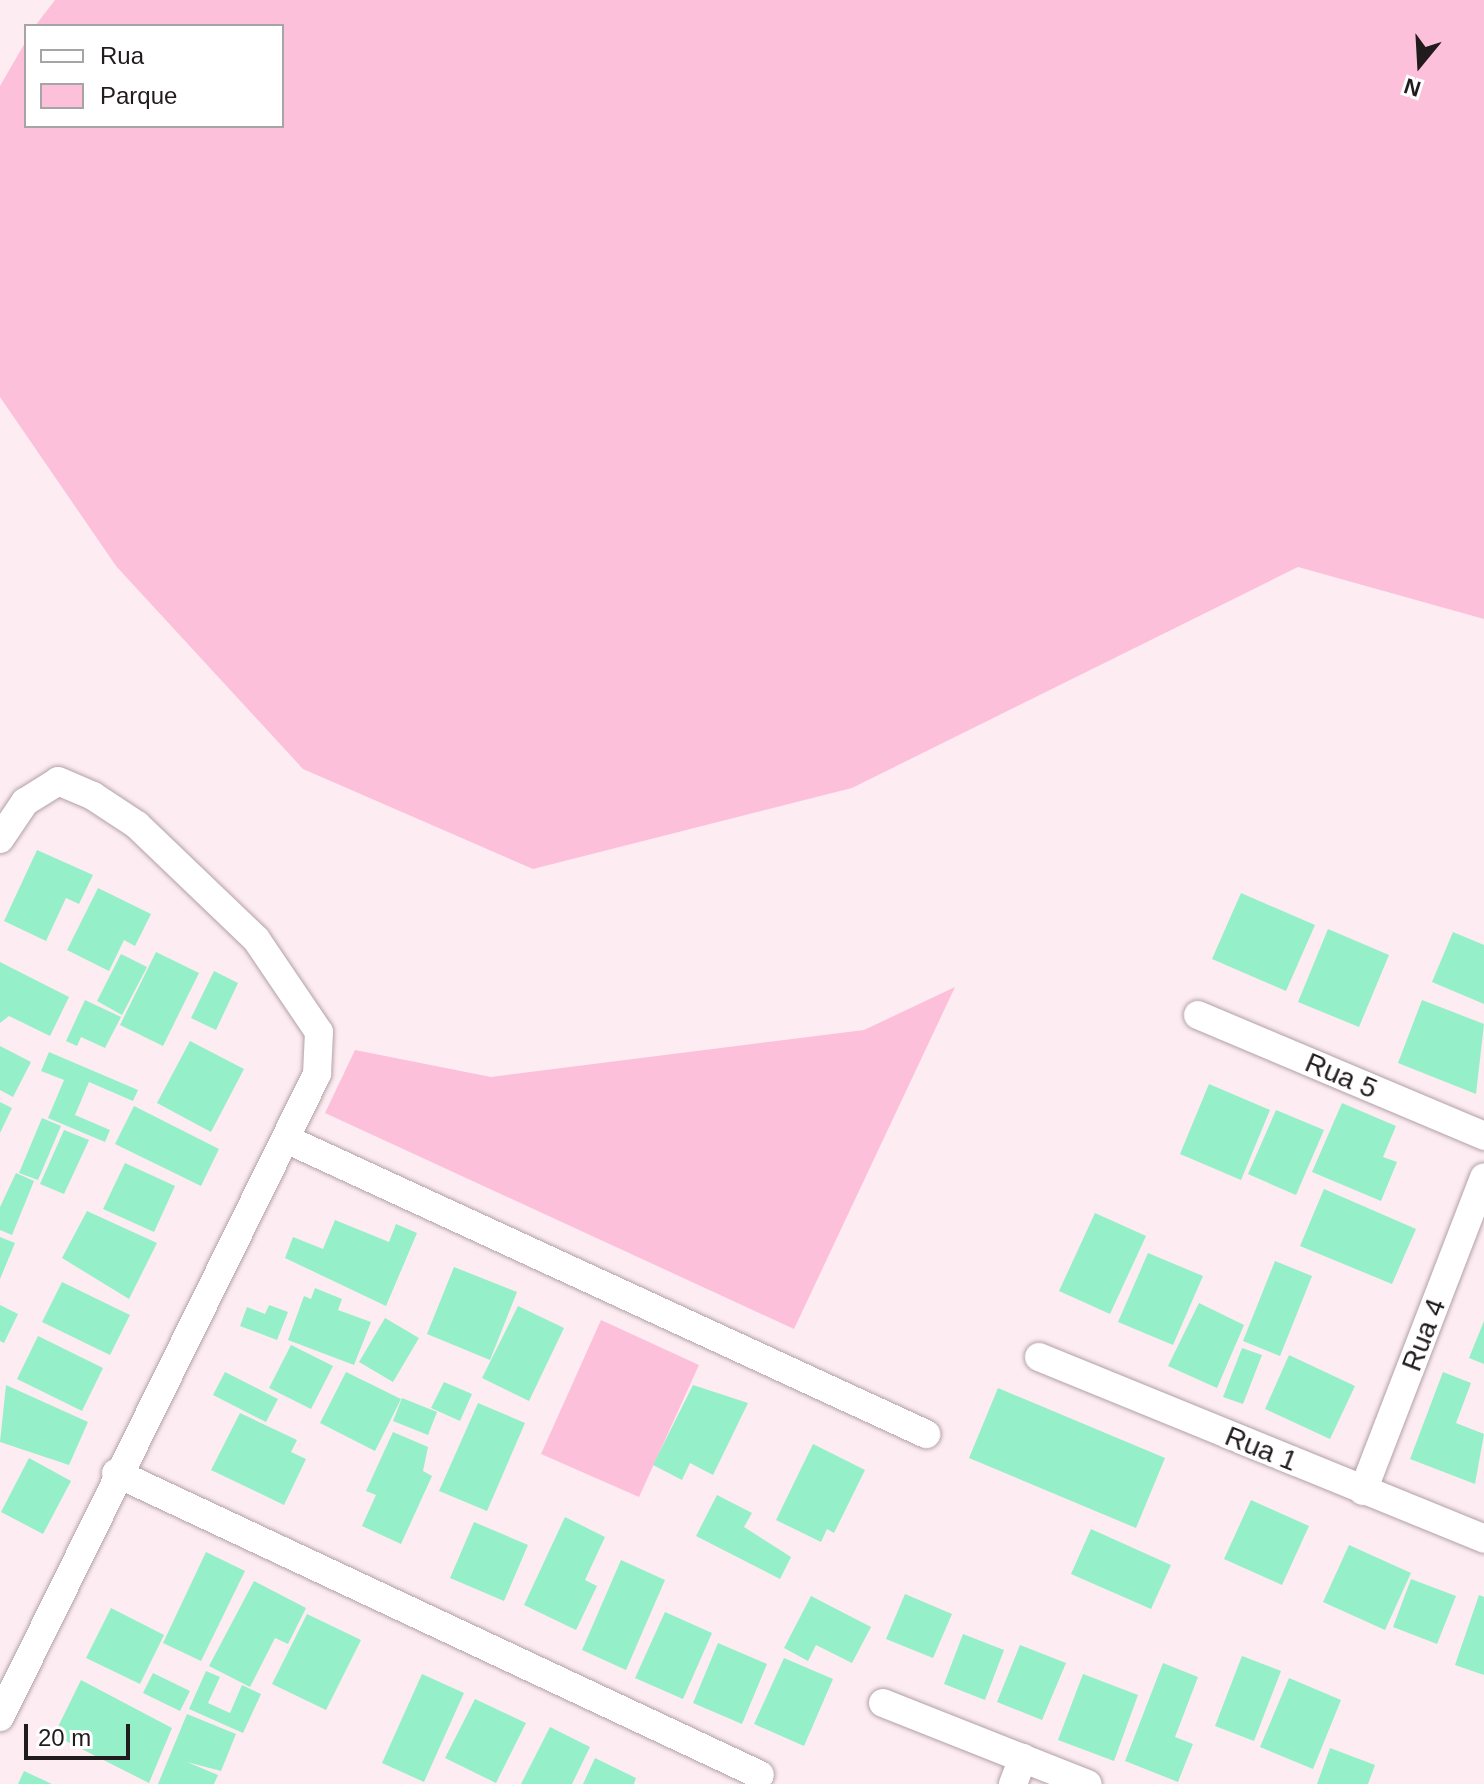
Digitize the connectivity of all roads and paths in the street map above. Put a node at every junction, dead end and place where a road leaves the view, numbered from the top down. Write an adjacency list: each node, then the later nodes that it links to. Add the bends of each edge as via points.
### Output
1 (0, 839): 4 (street, via 25,802 58,781 137,825 256,939 319,1032 317,1074)
2 (1198, 1015): 3 (street, Rua 5)
3 (1484, 1136)
4 (286, 1139): 7 (street); 8 (street)
5 (1484, 1178): 9 (street, Rua 4)
6 (1039, 1357): 9 (street, Rua 1)
7 (926, 1434)
8 (116, 1473): 12 (street); 14 (street)
9 (1363, 1491): 10 (street, Rua 1)
10 (1484, 1539)
11 (883, 1703): 13 (street)
12 (0, 1717)
13 (1023, 1758): 15 (street); 16 (street)
14 (760, 1775)
15 (1013, 1784)
16 (1088, 1784)

